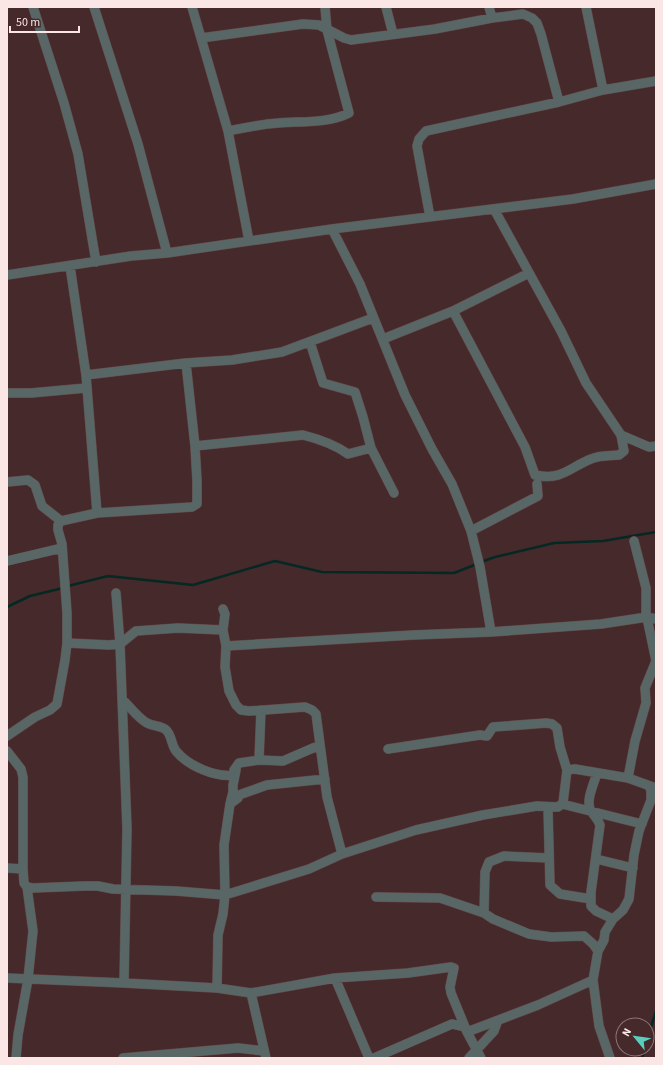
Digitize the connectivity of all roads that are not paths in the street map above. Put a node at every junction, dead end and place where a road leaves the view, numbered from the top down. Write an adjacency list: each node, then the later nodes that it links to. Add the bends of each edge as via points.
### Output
1 (33, 7): 22 (street, via 78,154)
2 (94, 7): 21 (street, via 138,144)
3 (192, 7): 11 (street)
4 (325, 7): 9 (street)
5 (386, 7): 10 (street)
6 (489, 7): 8 (street)
7 (586, 7): 13 (street)
8 (492, 18): 10 (street); 14 (street, via 523,14 537,23)
9 (327, 30): 10 (street, via 351,40); 11 (street, via 319,25 303,24); 15 (street, via 349,113 324,120 276,123)
10 (393, 34)
11 (201, 38): 15 (street)
12 (656, 81): 13 (street)
13 (603, 90): 14 (street)
14 (559, 102): 18 (street, via 426,131 417,146)
15 (228, 131): 20 (street)
16 (656, 184): 17 (street, via 573,199)
17 (494, 209): 18 (street); 24 (street)
18 (430, 217): 19 (street)
19 (332, 229): 20 (street); 27 (street, via 360,284)
20 (249, 241): 21 (street)
21 (167, 253): 22 (street)
22 (96, 262): 23 (street)
23 (70, 266): 25 (street); 31 (street)
24 (529, 273): 26 (street); 34 (street, via 586,383)
25 (7, 275)
26 (453, 311): 28 (street); 34 (street, via 525,447 535,474 546,477 568,472 591,459 619,455 624,451)
27 (373, 318): 28 (street); 29 (street)
28 (383, 339): 43 (street, via 405,395 452,484)
29 (310, 342): 30 (street, via 282,352 232,360); 37 (street, via 323,383 355,392)
30 (186, 363): 31 (street); 35 (street)
31 (86, 375): 32 (street)
32 (86, 388): 33 (street, via 31,394); 41 (street)
33 (7, 393)
34 (621, 435): 36 (street, via 649,447)
35 (195, 446): 37 (street, via 303,435 339,447 348,454); 41 (street, via 198,499 195,506)
36 (656, 446)
37 (371, 448): 40 (street)
38 (7, 482): 42 (street, via 28,480 35,485 42,506)
39 (537, 484): 43 (street, via 538,496)
40 (394, 493)
41 (97, 513): 42 (street)
42 (61, 521): 45 (street, via 58,530)
43 (471, 531): 51 (street)
44 (634, 541): 49 (street)
45 (62, 548): 46 (street); 52 (street)
46 (7, 561)
47 (116, 593): 53 (street)
48 (223, 609): 50 (street)
49 (652, 618): 51 (street); 55 (street)
50 (223, 630): 53 (street, via 178,628 136,631); 54 (street)
51 (491, 632): 54 (street)
52 (67, 643): 53 (street); 58 (street, via 57,704)
53 (120, 644): 56 (street)
54 (226, 646): 57 (street, via 229,691 236,705 241,710)
55 (656, 661): 66 (street, via 645,688 646,703)
56 (123, 700): 65 (street, via 146,723 166,730 175,750 187,761 216,775); 81 (street)
57 (261, 710): 59 (street, via 305,706 312,710 316,714); 62 (street)
58 (7, 736)
59 (320, 745): 62 (street, via 282,761); 67 (street)
60 (388, 749): 63 (street, via 487,736 493,727 546,723 557,728)
61 (7, 751): 79 (street, via 21,769 23,777)
62 (259, 760): 65 (street, via 239,763 234,770)
63 (567, 770): 64 (street); 70 (street)
64 (597, 773): 66 (street); 72 (street, via 589,804)
65 (235, 775): 69 (street)
66 (628, 778): 68 (street)
67 (325, 779): 69 (street, via 267,785 239,795); 74 (street)
68 (652, 786): 73 (street, via 651,800)
69 (230, 804): 82 (street, via 224,845)
70 (562, 804): 71 (street, via 558,807); 72 (street)
71 (546, 807): 74 (street, via 483,814 416,830); 75 (street)
72 (591, 812): 73 (street); 76 (street, via 600,825)
73 (642, 824): 78 (street)
74 (342, 854): 82 (street, via 309,868)
75 (549, 858): 84 (street, via 550,885 554,890 560,894); 85 (street, via 504,856 489,862 485,872)
76 (596, 859): 78 (street); 84 (street)
77 (7, 868): 79 (street)
78 (633, 868): 86 (street, via 630,899)
79 (23, 869): 80 (street, via 24,883)
80 (27, 887): 81 (street, via 98,886); 90 (street, via 33,931)
81 (126, 889): 82 (street); 92 (street)
82 (226, 895): 93 (street, via 218,935)
83 (376, 897): 85 (street, via 440,898)
84 (591, 899): 86 (street, via 596,911)
85 (484, 913): 87 (street, via 529,934 551,937 584,936)
86 (613, 919): 87 (street)
87 (598, 951): 91 (street)
88 (7, 978): 90 (street)
89 (335, 978): 94 (street); 96 (street, via 454,968 451,994); 101 (street)
90 (28, 979): 92 (street); 99 (street)
91 (592, 980): 95 (street); 104 (street, via 599,1026)
92 (124, 983): 93 (street)
93 (217, 988): 94 (street)
94 (251, 993): 98 (street)
95 (498, 1020): 96 (street); 97 (street, via 494,1031)
96 (466, 1029): 97 (street); 102 (street, via 452,1024)
97 (478, 1054): 103 (street)
98 (265, 1055): 100 (street, via 238,1048)
99 (16, 1058)
100 (123, 1058)
101 (369, 1058)
102 (374, 1058)
103 (469, 1058)
104 (610, 1058)

